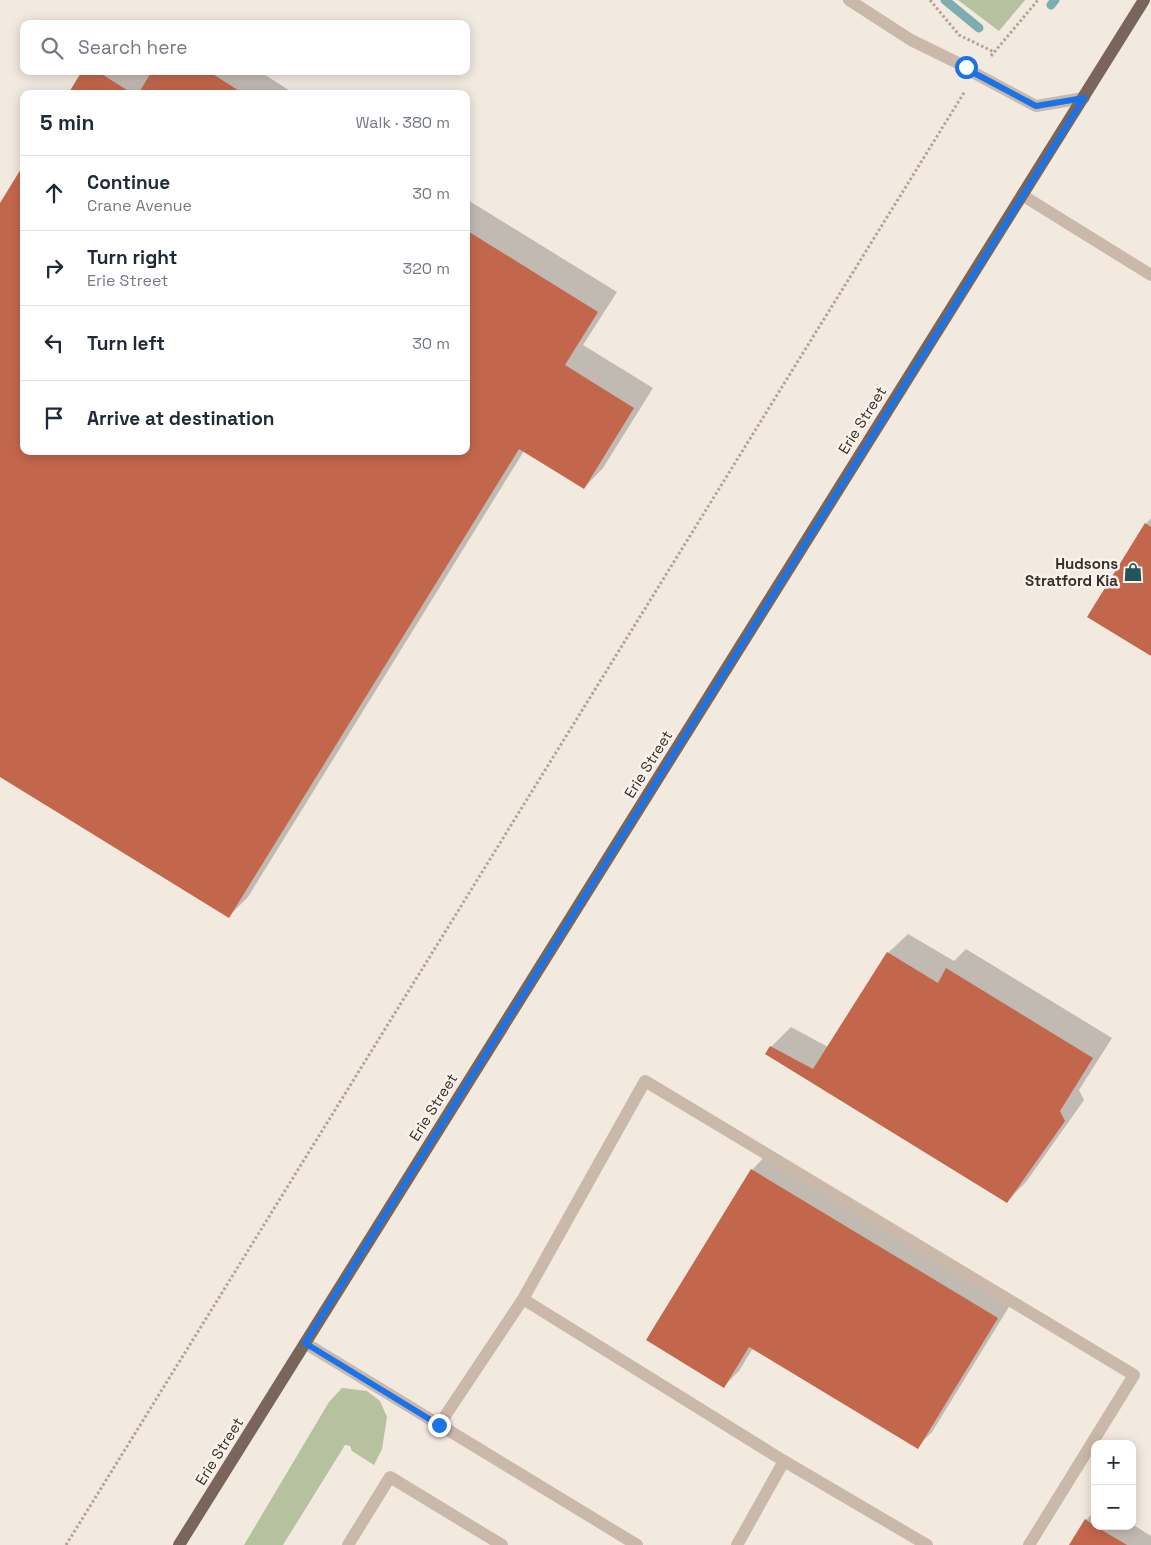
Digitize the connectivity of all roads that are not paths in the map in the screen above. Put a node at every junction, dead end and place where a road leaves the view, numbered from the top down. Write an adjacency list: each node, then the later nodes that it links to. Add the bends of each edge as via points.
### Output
1 (849, 0): 3 (street, via 911,40 1036,106)
2 (1144, 0): 3 (main road, Erie Street)
3 (1084, 98): 4 (main road, Erie Street)
4 (1022, 195): 5 (street); 7 (main road, Erie Street)
5 (1151, 275)
6 (523, 1299): 8 (street); 9 (street); 16 (street, via 645,1081 1134,1375)
7 (305, 1343): 8 (street); 10 (main road, Erie Street)
8 (439, 1425): 13 (street)
9 (784, 1460): 14 (street); 15 (street)
10 (179, 1545)
11 (348, 1545): 12 (street, via 390,1477)
12 (502, 1545)
13 (637, 1545)
14 (737, 1545)
15 (927, 1545)
16 (1029, 1545)

